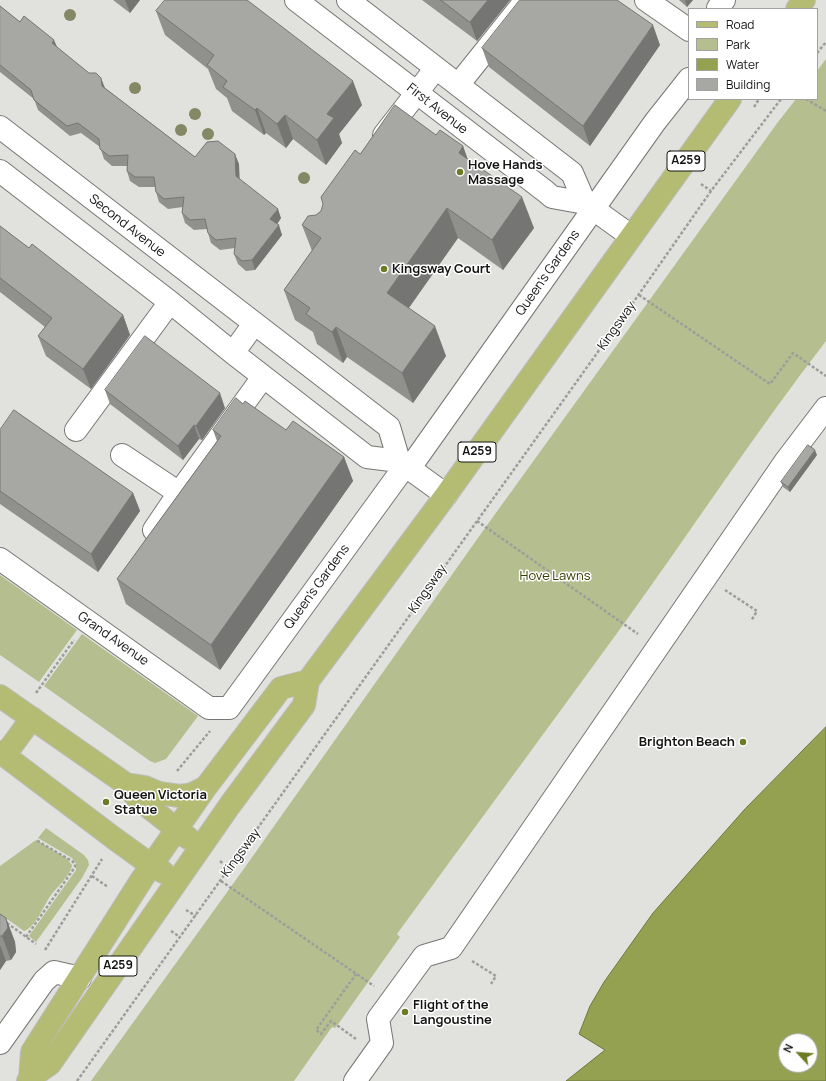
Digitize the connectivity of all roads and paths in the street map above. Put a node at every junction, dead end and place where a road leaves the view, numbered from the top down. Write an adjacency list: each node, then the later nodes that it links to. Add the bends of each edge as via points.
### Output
1 (296, 0): 15 (street, First Avenue)
2 (348, 0): 12 (street, First Avenue)
3 (526, 0): 14 (street)
4 (646, 0): 9 (street)
5 (724, 0): 7 (street)
6 (804, 0): 8 (main road)
7 (718, 8)
8 (798, 8)
9 (688, 29)
10 (826, 42): 11 (path)
11 (818, 52)
12 (436, 68): 14 (street, First Avenue); 15 (street)
13 (688, 80): 25 (street, Queen's Gardens)
14 (458, 85): 25 (street, First Avenue, via 572,173)
15 (416, 93): 21 (street); 25 (street, First Avenue, via 552,197)
16 (729, 100): 26 (main road, A259)
17 (780, 100): 24 (path, Kingsway)
18 (808, 100): 19 (path)
19 (826, 111)
20 (0, 127): 29 (street, Second Avenue)
21 (374, 148)
22 (0, 171): 28 (street)
23 (701, 184): 24 (path)
24 (711, 191): 27 (path, Kingsway)
25 (589, 206): 26 (street, First Avenue); 36 (street, Queen's Gardens)
26 (631, 236): 38 (main road, A259)
27 (639, 295): 31 (path, via 770,384 793,353); 39 (path, Kingsway)
28 (170, 302): 30 (street); 34 (street)
29 (254, 324): 30 (street); 36 (street, Second Avenue, via 389,427)
30 (233, 353): 32 (street)
31 (826, 376)
32 (263, 377): 36 (street, via 367,456); 37 (street)
33 (826, 408): 42 (street, via 785,462)
34 (76, 430)
35 (122, 455): 37 (street)
36 (404, 465): 38 (street); 49 (street, Queen's Gardens)
37 (179, 493): 40 (street)
38 (446, 495): 46 (main road, A259)
39 (477, 521): 44 (path); 61 (path, Kingsway)
40 (154, 531)
41 (0, 559): 49 (street, Grand Avenue, via 209,708)
42 (706, 577): 43 (path, via 757,611); 74 (street, via 451,948 424,956 378,1019 382,1043)
43 (751, 621)
44 (623, 624)
45 (76, 638): 47 (path)
46 (308, 681): 53 (main road, A259, via 281,688); 57 (main road, A259, via 304,705)
47 (34, 695)
48 (0, 696): 50 (main road)
49 (229, 708): 54 (path)
50 (32, 718): 51 (main road); 52 (main road)
51 (3, 753): 59 (main road)
52 (126, 784): 54 (main road); 55 (main road, via 137,798)
53 (206, 787): 54 (main road, via 192,794 180,796); 55 (main road, A259)
54 (160, 793)
55 (177, 828): 57 (main road); 59 (main road, A259)
56 (36, 840): 65 (path, via 72,860 75,867)
57 (200, 848): 60 (main road, A259)
58 (102, 858): 70 (path, via 38,961)
59 (151, 865): 60 (main road); 69 (main road, A259)
60 (178, 880): 75 (main road, A259, via 50,1064)
61 (221, 881): 63 (path, Kingsway); 67 (path)
62 (185, 909): 63 (path)
63 (196, 916): 76 (path, Kingsway)
64 (6, 923): 65 (path)
65 (26, 937): 66 (path)
66 (36, 944)
67 (356, 974): 71 (path); 74 (path, via 316,1030 321,1034 331,1021)
68 (493, 974): 72 (path, via 496,976)
69 (80, 978): 70 (street, via 54,972); 75 (main road, A259, via 32,1052)
70 (44, 982): 73 (street)
71 (368, 982)
72 (491, 984)
73 (0, 1043)
74 (374, 1054): 77 (street)
75 (29, 1079)
76 (77, 1081)
77 (355, 1081)

